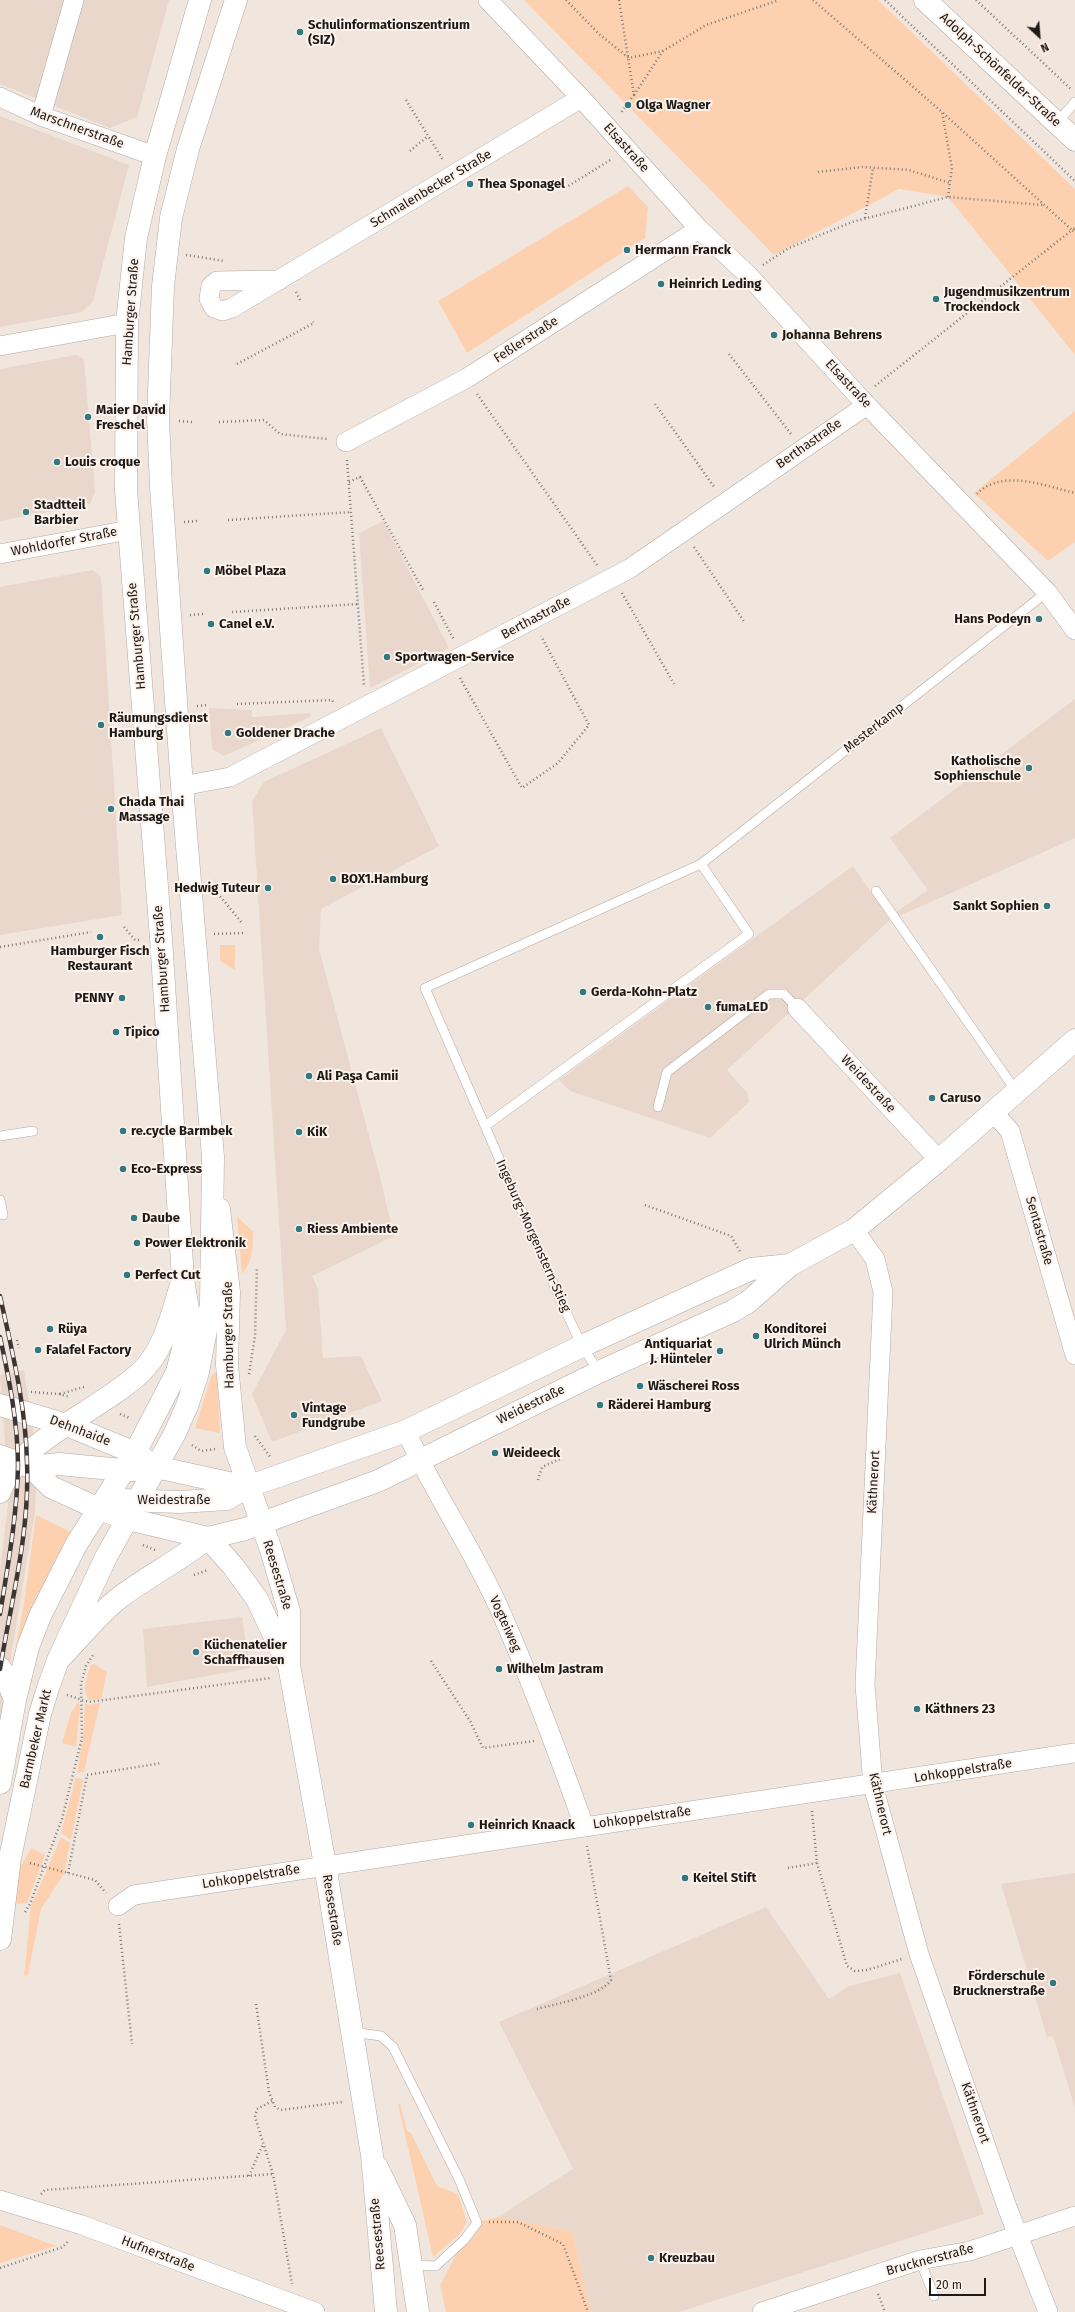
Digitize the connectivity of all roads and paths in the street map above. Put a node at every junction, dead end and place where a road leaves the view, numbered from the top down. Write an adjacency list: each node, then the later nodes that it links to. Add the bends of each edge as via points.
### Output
1 (74, 0): 21 (street)
2 (200, 0): 28 (main road, Hamburger Straße)
3 (236, 0): 76 (main road, Hamburger Straße, via 188,150 171,218 163,286 158,419)
4 (488, 0): 17 (street, Elsastraße)
5 (566, 0): 13 (path, via 599,34)
6 (619, 0): 13 (path)
7 (779, 0): 12 (path, via 706,25)
8 (813, 0): 20 (path)
9 (885, 0): 32 (path)
10 (925, 0): 22 (main road, Adolph-Schönfelder-Straße)
11 (976, 0): 14 (path)
12 (663, 50): 13 (path); 15 (path)
13 (630, 58): 15 (path)
14 (1075, 93)
15 (634, 95): 23 (path)
16 (0, 97): 21 (street, Marschnerstraße)
17 (582, 98): 23 (street, Elsastraße); 31 (street, Schmalenbecker Straße)
18 (406, 100): 24 (path)
19 (1075, 102): 22 (lane)
20 (942, 112): 33 (path, via 952,168); 36 (path)
21 (41, 116): 28 (street, Marschnerstraße)
22 (1057, 123): 25 (main road, Adolph-Schönfelder-Straße)
23 (609, 129): 26 (street, Elsastraße)
24 (428, 136): 27 (path); 31 (path)
25 (1075, 140)
26 (628, 150): 34 (path); 38 (street, Elsastraße)
27 (410, 151)
28 (155, 156): 43 (main road, Hamburger Straße, via 136,238)
29 (873, 168): 30 (path); 33 (path, via 908,170); 37 (path)
30 (818, 172)
31 (452, 176): 41 (street, Schmalenbecker Straße)
32 (1075, 181)
33 (950, 183): 35 (path)
34 (565, 188)
35 (948, 197): 36 (path); 37 (path)
36 (1043, 205): 39 (path)
37 (865, 218): 40 (path, via 789,248)
38 (699, 229): 40 (street, Elsastraße); 47 (street, Feßlerstraße)
39 (1074, 230): 48 (path)
40 (748, 275): 48 (street, Elsastraße)
41 (280, 280)
42 (313, 322): 46 (path)
43 (127, 323): 44 (street); 59 (main road, Hamburger Straße, via 126,475)
44 (0, 346)
45 (728, 354): 52 (path)
46 (237, 364)
47 (467, 378): 51 (street, Feßlerstraße); 62 (path)
48 (863, 401): 52 (street, Berthastraße); 56 (street, Elsastraße)
49 (655, 404): 55 (path)
50 (220, 422): 51 (path, via 264,420 280,434)
51 (346, 442): 53 (path)
52 (803, 449): 55 (street, Berthastraße)
53 (349, 482): 57 (path); 63 (path, via 360,477)
54 (1075, 493): 56 (path, via 1028,482 1006,480 983,488)
55 (726, 502): 60 (street, Berthastraße)
56 (965, 507): 64 (street, Elsastraße)
57 (351, 512): 58 (path); 66 (path)
58 (228, 520)
59 (129, 530): 61 (street, Wohldorfer Straße); 100 (main road, Hamburger Straße, via 160,924)
60 (683, 532): 62 (street, Berthastraße); 69 (path)
61 (0, 554)
62 (610, 579): 68 (street, Berthastraße); 72 (path)
63 (423, 590)
64 (1047, 592): 70 (street, Elsastraße); 77 (lane, Mesterkamp)
65 (434, 602): 71 (path)
66 (358, 604): 67 (path); 74 (path)
67 (232, 612)
68 (533, 620): 71 (street, Berthastraße); 71 (path, via 589,725 558,763 522,788)
69 (745, 623)
70 (1075, 630)
71 (457, 659): 74 (street, Berthastraße)
72 (674, 684)
73 (237, 704): 75 (path, via 332,700)
74 (366, 706): 75 (street, Berthastraße)
75 (342, 719): 76 (street, Berthastraße, via 230,777)
76 (182, 786): 78 (main road, Hamburger Straße)
77 (701, 864): 88 (lane, via 749,934); 88 (lane, Mesterkamp, via 425,988)
78 (189, 870): 80 (path, via 214,887); 91 (main road, Hamburger Straße)
79 (876, 891): 85 (lane)
80 (242, 923)
81 (91, 932): 82 (path)
82 (0, 947)
83 (797, 1008): 86 (lane, via 784,994 769,994 667,1072); 92 (street, Weidestraße)
84 (1075, 1040): 85 (main road, Weidestraße)
85 (1016, 1091): 87 (main road, Weidestraße)
86 (658, 1107)
87 (993, 1112): 92 (main road, Weidestraße); 104 (street, Sentastraße, via 1010,1131)
88 (485, 1126): 102 (lane, Ingeburg-Morgenstern-Stieg)
89 (33, 1131): 90 (lane)
90 (0, 1136)
91 (213, 1157): 118 (main road, Hamburger Straße, via 211,1304 198,1372 174,1435); 120 (main road, Hamburger Straße, via 230,1292 228,1365 235,1447)
92 (939, 1160): 96 (main road, Weidestraße)
93 (0, 1200): 95 (lane)
94 (645, 1204): 99 (path, via 731,1236)
95 (3, 1215)
96 (854, 1230): 97 (main road, Weidestraße); 141 (street, Käthnerort, via 876,1259 883,1292 865,1685)
97 (790, 1265): 99 (main road, Weidestraße); 105 (main road, Weidestraße, via 748,1302 733,1311)
98 (257, 1267): 106 (path, via 255,1336)
99 (751, 1269): 102 (main road, Weidestraße)
100 (183, 1279): 110 (main road, Hamburger Straße, via 163,1342 142,1371); 117 (main road, Hamburger Straße, via 190,1322 177,1372)
101 (17, 1340): 103 (path)
102 (582, 1346): 105 (lane, Ingeburg-Morgenstern-Stieg); 111 (main road, Weidestraße)
103 (19, 1348)
104 (1075, 1355)
105 (599, 1372): 115 (main road, Weidestraße)
106 (248, 1378)
107 (86, 1386): 108 (path)
108 (59, 1394)
109 (0, 1404): 110 (main road, Dehnhaide)
110 (67, 1425): 116 (main road); 117 (main road, Dehnhaide)
111 (406, 1431): 115 (street, Vogteiweg); 120 (main road, Weidestraße)
112 (253, 1434): 113 (path)
113 (263, 1447)
114 (558, 1451): 119 (path, via 560,1459 542,1467)
115 (419, 1461): 125 (main road, Weidestraße, via 378,1481); 137 (street, Vogteiweg, via 463,1537 499,1608)
116 (16, 1462): 117 (main road); 121 (main road, via 3,1482); 123 (main road, via 52,1487)
117 (129, 1462): 118 (main road, Dehnhaide); 123 (main road, Barmbeker Markt)
118 (156, 1467): 120 (main road, Weidestraße); 122 (main road, Barmbeker Markt)
119 (538, 1480)
120 (247, 1487): 122 (main road, Weidestraße, via 227,1500); 125 (main road, Reesestraße)
121 (0, 1492)
122 (138, 1500): 123 (main road, Weidestraße, via 121,1500); 124 (main road, Barmbeker Markt)
123 (99, 1509): 124 (main road); 135 (main road, Barmbeker Markt, via 40,1616 28,1647)
124 (128, 1519): 126 (main road, Weidestraße); 130 (main road, Barmbeker Markt, via 106,1557)
125 (260, 1523): 126 (main road); 133 (main road, Reesestraße, via 289,1610)
126 (208, 1538): 130 (main road, via 117,1599); 133 (main road, Reesestraße, via 234,1566 257,1599)
127 (208, 1570): 128 (path)
128 (189, 1576)
129 (94, 1653): 136 (path, via 86,1666 83,1678)
130 (58, 1660): 134 (main road, Barmbeker Markt)
131 (431, 1661): 137 (path, via 470,1721 483,1748)
132 (0, 1668): 135 (main road, via 7,1679)
133 (290, 1671): 136 (path); 146 (main road, Reesestraße)
134 (48, 1688): 136 (path); 144 (main road, Barmbeker Markt, via 40,1714)
135 (14, 1700): 140 (main road, Barmbeker Markt)
136 (83, 1701): 147 (path, via 82,1738 62,1819)
137 (553, 1738): 143 (street, Vogteiweg)
138 (1075, 1753): 141 (street, Lohkoppelstraße)
139 (162, 1763): 149 (path, via 87,1775)
140 (0, 1783)
141 (873, 1785): 142 (street, Lohkoppelstraße); 153 (street, Käthnerort)
142 (810, 1794): 143 (street, Lohkoppelstraße); 145 (path)
143 (584, 1826): 146 (street, Lohkoppelstraße); 155 (path, via 611,1980 608,1985 587,1995)
144 (10, 1858): 147 (path); 152 (main road, Barmbeker Markt)
145 (817, 1864): 148 (path); 153 (path, via 847,1966 855,1971 867,1970)
146 (325, 1865): 150 (street, Lohkoppelstraße, via 134,1895); 156 (main road, Reesestraße)
147 (45, 1867): 149 (path); 151 (path, via 30,1904)
148 (788, 1868)
149 (67, 1872): 150 (path, via 95,1880)
150 (118, 1906): 157 (path)
151 (22, 1916)
152 (0, 1939)
153 (919, 1954): 169 (street, Käthnerort)
154 (256, 2004): 159 (path)
155 (537, 2009)
156 (352, 2032): 158 (main road, Reesestraße); 167 (lane, via 381,2036 393,2047 459,2179)
157 (132, 2044)
158 (362, 2099): 159 (path, via 281,2110 275,2107); 161 (main road, Reesestraße)
159 (272, 2101): 160 (path, via 257,2109 255,2117)
160 (263, 2144): 162 (path); 163 (path)
161 (372, 2155): 171 (main road, Reesestraße, via 405,2225); 177 (main road, Reesestraße)
162 (273, 2174): 163 (path); 174 (path)
163 (249, 2176): 165 (path, via 45,2190)
164 (0, 2200): 165 (street, Hufnerstraße)
165 (26, 2209): 168 (street, Hufnerstraße)
166 (1075, 2216): 169 (street, Brucknerstraße)
167 (477, 2223): 171 (lane, via 464,2240 436,2266); 179 (path, via 518,2222 563,2244)
168 (82, 2225): 172 (path, via 62,2247); 174 (street, Hufnerstraße)
169 (1018, 2235): 170 (street, Brucknerstraße, via 970,2251); 181 (street, Käthnerort)
170 (920, 2260): 173 (lane); 175 (street, Brucknerstraße)
171 (411, 2265): 178 (main road, Reesestraße)
172 (0, 2268)
173 (934, 2296)
174 (296, 2305): 176 (street, Hufnerstraße)
175 (784, 2309): 180 (street, Brucknerstraße)
176 (315, 2312)
177 (386, 2312)
178 (418, 2312)
179 (588, 2312)
180 (762, 2312)
181 (1048, 2312)

